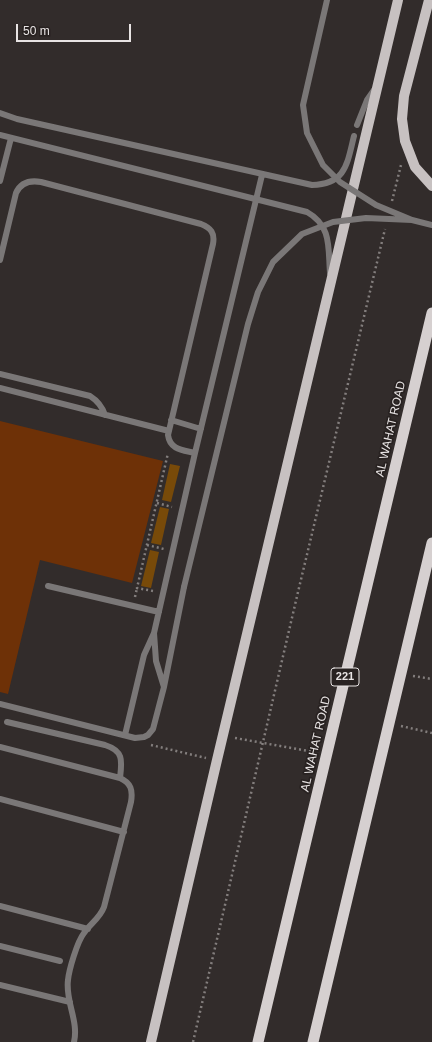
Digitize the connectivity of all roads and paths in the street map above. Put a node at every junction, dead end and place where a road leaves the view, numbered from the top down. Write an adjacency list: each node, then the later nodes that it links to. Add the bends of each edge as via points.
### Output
1 (327, 0): 16 (lane, bridge, via 303,106 307,133 323,165 340,182 376,205)
2 (398, 0): 4 (main road)
3 (429, 0): 13 (main road, bridge, via 404,96 402,119 405,141 415,167)
4 (378, 86): 6 (lane, via 367,100); 20 (main road)
5 (0, 114): 11 (lane)
6 (357, 125)
7 (0, 135): 9 (lane)
8 (354, 136): 11 (lane, via 347,162 342,173 334,181 312,186)
9 (11, 138): 12 (lane); 14 (lane)
10 (402, 159): 15 (path)
11 (262, 175): 14 (lane)
12 (0, 181)
13 (432, 186)
14 (256, 200): 20 (lane, via 307,212 321,222 328,238); 26 (lane)
15 (391, 205)
16 (412, 220): 17 (lane, bridge); 45 (lane, bridge, via 366,218 333,222 302,234 273,262 258,292 248,324 184,587)
17 (432, 224)
18 (386, 228): 53 (path)
19 (0, 260): 25 (lane, via 16,193 22,184 31,181 195,222 210,229 213,233 213,244)
20 (331, 281): 51 (main road)
21 (432, 313): 55 (highway, AL WAHAT ROAD / 221)
22 (0, 374): 24 (lane, via 90,396 102,407)
23 (0, 388): 24 (lane)
24 (105, 415): 27 (lane)
25 (171, 420): 26 (lane); 27 (lane)
26 (201, 429): 28 (lane)
27 (169, 431): 28 (lane, via 168,439 173,446)
28 (195, 453): 32 (lane)
29 (173, 458): 30 (path, via 167,456)
30 (157, 503): 31 (path); 36 (path)
31 (172, 507): 32 (path); 33 (path)
32 (182, 509): 38 (lane)
33 (171, 514)
34 (164, 542): 37 (path)
35 (432, 543): 43 (highway)
36 (147, 545): 37 (path); 39 (path, via 137,588 152,592)
37 (162, 549): 38 (path)
38 (173, 552): 41 (lane)
39 (154, 584)
40 (48, 586): 41 (lane)
41 (159, 612): 42 (lane)
42 (154, 633): 45 (lane, via 156,661); 50 (lane, via 144,655)
43 (401, 674): 44 (path); 48 (highway)
44 (432, 679)
45 (164, 687): 52 (lane, via 153,729 148,735)
46 (0, 704): 50 (lane)
47 (6, 722): 57 (lane, via 114,748 122,761)
48 (390, 723): 49 (path); 70 (highway)
49 (432, 733)
50 (126, 735): 52 (lane)
51 (222, 736): 53 (path); 56 (main road)
52 (135, 738): 56 (path, via 148,744)
53 (263, 743): 55 (path); 68 (path)
54 (0, 747): 57 (lane)
55 (327, 754): 69 (highway, AL WAHAT ROAD / 221)
56 (217, 760): 67 (main road)
57 (120, 778): 59 (lane, via 132,789)
58 (0, 799): 59 (lane)
59 (124, 832): 61 (lane, via 103,911)
60 (0, 906): 61 (lane)
61 (88, 929): 65 (lane, via 80,939 68,977)
62 (0, 946): 63 (lane)
63 (60, 961)
64 (0, 985): 65 (lane)
65 (70, 1002): 66 (lane, via 75,1028)
66 (74, 1042)
67 (151, 1042)
68 (193, 1042)
69 (258, 1042)
70 (313, 1042)

